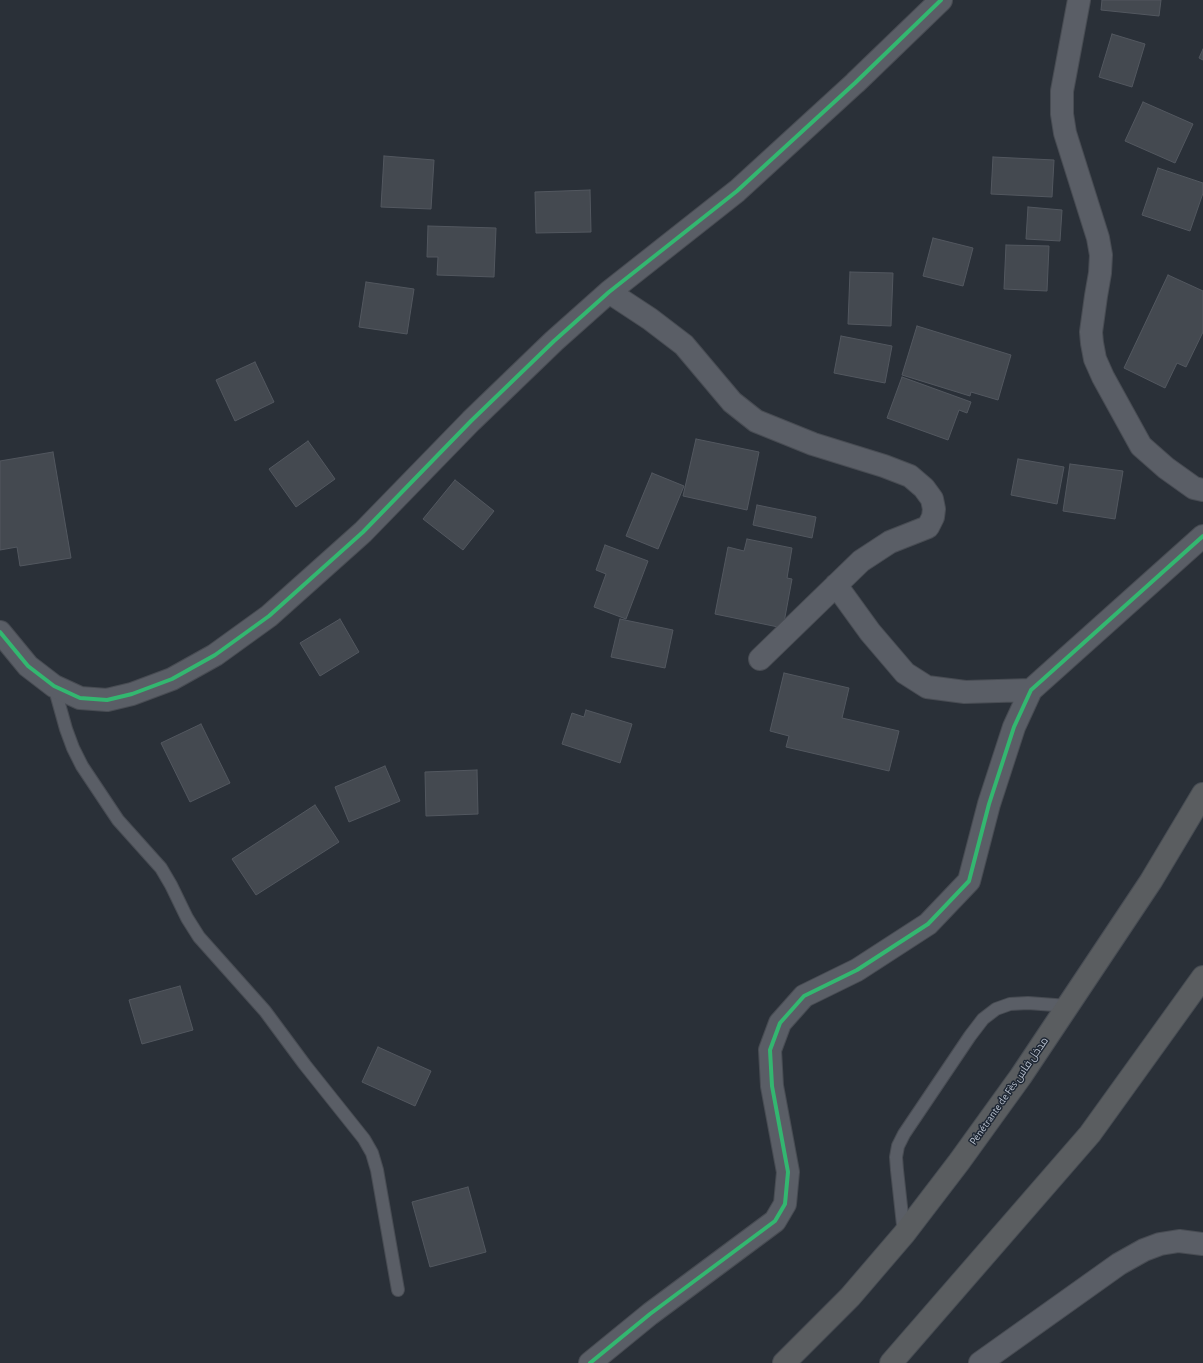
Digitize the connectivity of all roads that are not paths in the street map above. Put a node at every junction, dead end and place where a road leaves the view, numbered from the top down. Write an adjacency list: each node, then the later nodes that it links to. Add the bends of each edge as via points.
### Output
1 (941, 0): 3 (street, via 737,191)
2 (1079, 0): 4 (street, via 1062,91 1062,114 1065,133 1098,238 1100,273 1091,332 1095,359 1141,446 1194,488)
3 (609, 292): 6 (street, via 684,345 732,402 756,421 813,444 910,476 924,488 932,499 934,510 928,527 890,542 861,561); 9 (street, via 471,420 363,532 269,616 215,655 172,680 107,700 80,698)
4 (1203, 490)
5 (1203, 536): 10 (street)
6 (836, 585): 8 (street); 10 (street, via 870,632 905,672 927,687 965,692)
7 (0, 632): 9 (street, via 28,666)
8 (760, 659)
9 (54, 686): 16 (lane, via 73,748 118,820 161,868 199,937 265,1011 364,1139 372,1153)
10 (1031, 690): 17 (street, via 1014,727 989,804 969,881 928,924 857,970 804,996 780,1023 770,1050 771,1078 788,1172 785,1204 775,1220 650,1314)
11 (1203, 794): 13 (highway, Pénétrante de Fès مدخل فاس, via 1152,880)
12 (1203, 977): 19 (highway, via 1090,1134)
13 (1068, 1006): 14 (highway, Pénétrante de Fès مدخل فاس, via 1021,1076); 14 (lane, via 1010,1004 996,1009 970,1036 898,1146 896,1157)
14 (904, 1234): 18 (highway, Pénétrante de Fès مدخل فاس, via 850,1297)
15 (1203, 1244): 20 (street, via 1179,1241 1160,1244 1125,1260)
16 (398, 1290)
17 (590, 1363)
18 (784, 1363)
19 (891, 1363)
20 (980, 1363)

